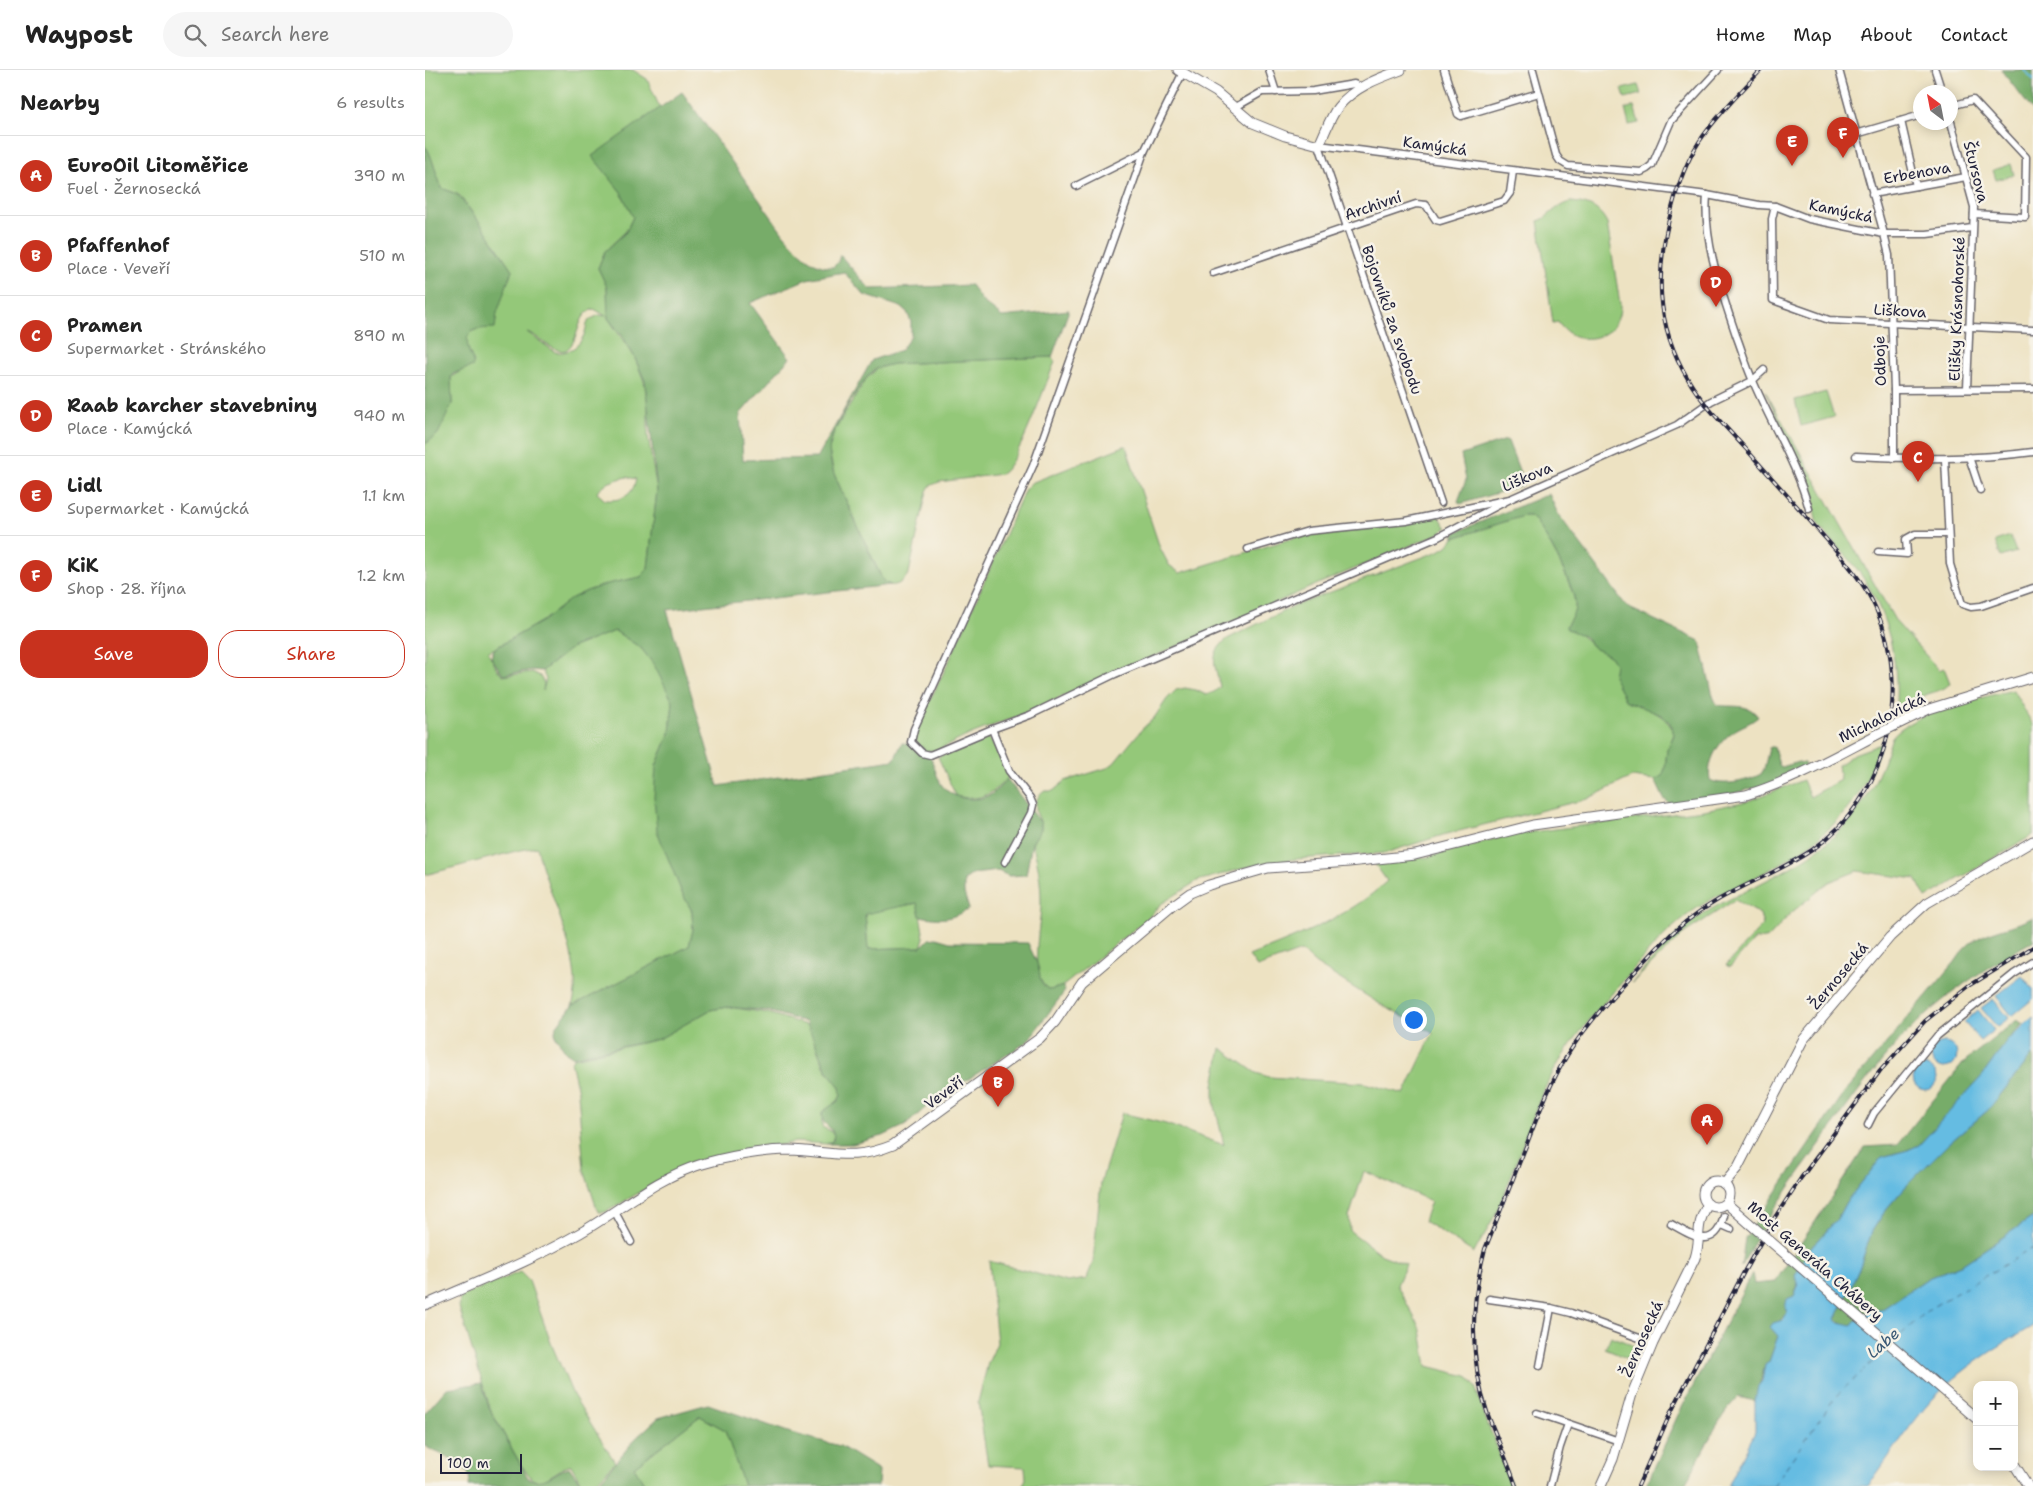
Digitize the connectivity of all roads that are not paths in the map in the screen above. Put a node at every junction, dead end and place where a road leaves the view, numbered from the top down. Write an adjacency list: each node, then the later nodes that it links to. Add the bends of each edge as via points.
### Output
1 (1269, 70): 12 (street)
2 (1401, 70): 9 (street)
3 (1444, 70): 13 (street, via 1461,116)
4 (1533, 70): 13 (street)
5 (1718, 70): 23 (street, via 1671,121 1652,165 1641,172)
6 (1839, 70): 19 (street, Odboje)
7 (1935, 70): 10 (street)
8 (1181, 71): 15 (street, Kamýcká, via 1216,92); 21 (street)
9 (1378, 74): 11 (street)
10 (1940, 85)
11 (1362, 87): 12 (street, via 1354,84 1313,91); 20 (street, via 1337,108)
12 (1276, 92): 15 (street, via 1262,92)
13 (1539, 93): 23 (street, via 1560,161 1568,166)
14 (1958, 104): 31 (street, via 1973,100 2026,157 2025,218)
15 (1234, 108): 20 (street, Kamýcká, via 1253,122 1285,136)
16 (1913, 117): 17 (street)
17 (1901, 121): 19 (street); 27 (street)
18 (1953, 130): 24 (street, Štursova)
19 (1856, 134): 28 (street, Odboje)
20 (1319, 145): 22 (street, Kamýcká); 32 (street, Bojovníků za svobodu)
21 (1144, 152): 26 (street); 58 (street, via 1033,466 914,729 911,742 922,753 930,755)
22 (1513, 170): 25 (street, Kamýcká); 32 (street, Archivní, via 1505,201 1440,221 1425,205 1416,204)
23 (1625, 171): 25 (street)
24 (1966, 177): 27 (street, Erbenova); 31 (street, Štursova)
25 (1624, 185): 29 (street, Kamýcká)
26 (1076, 186)
27 (1916, 186): 28 (street, Erbenova)
28 (1872, 194): 34 (street, Odboje)
29 (1707, 195): 30 (street, Kamýcká); 40 (street, via 1706,220 1714,262)
30 (1775, 206): 34 (street, Kamýcká, via 1809,219); 36 (street, Liškova, via 1772,219 1773,300 1829,320)
31 (1974, 214): 33 (street, Štursova)
32 (1347, 228): 35 (street, Archivní); 51 (street, Bojovníků za svobodu)
33 (1972, 228): 34 (street, Kamýcká, via 1927,234); 37 (street, Elišky Krásnohorské)
34 (1885, 234): 36 (street, Odboje)
35 (1213, 273)
36 (1892, 323): 37 (street, Liškova); 42 (street, Odboje)
37 (1970, 328): 38 (street, Liškova); 43 (street, Elišky Krásnohorské)
38 (2033, 330)
39 (1764, 370): 40 (street, Liškova)
40 (1752, 381): 50 (street, Liškova, via 1711,401 1677,425); 52 (street, via 1798,477)
41 (2033, 389): 43 (street)
42 (1894, 390): 43 (street); 47 (street, Odboje)
43 (1967, 390)
44 (2033, 452): 46 (street)
45 (1856, 456): 47 (street)
46 (1969, 457): 48 (street); 49 (street)
47 (1894, 458): 48 (street)
48 (1945, 459): 53 (street)
49 (1981, 490)
50 (1510, 499): 54 (street, Liškova, via 1406,521 1308,531); 58 (street, via 1438,537)
51 (1441, 503)
52 (1809, 510)
53 (1947, 534): 55 (street, via 1915,534 1906,539 1907,554); 56 (street, via 1949,564 1962,604 1981,606)
54 (1248, 549)
55 (1878, 552)
56 (2033, 588)
57 (2033, 677): 62 (street, Michalovická, bridge, via 1929,709 1774,787 1746,795 1533,825 1415,855 1268,868 1237,875 1190,893 1155,919 1082,982)
58 (992, 729): 60 (street, via 1009,771 1033,805)
59 (2033, 841): 64 (street, Žernosecká, via 1927,903 1890,937 1803,1040 1738,1167)
60 (1005, 862)
61 (2033, 962): 63 (street, via 1937,1036 1874,1113)
62 (1060, 1014): 67 (street, Veveří, via 1040,1038 893,1145 874,1153 846,1156 787,1150 715,1160 678,1174)
63 (1868, 1126)
64 (1724, 1184): 65 (street, via 1729,1191); 66 (street, Žernosecká, via 1715,1182 1707,1185 1703,1197)
65 (1726, 1203): 66 (street, via 1717,1207); 80 (street, Most Generála Chábery, bridge)
66 (1708, 1204): 72 (street, Žernosecká, via 1700,1219)
67 (615, 1212): 73 (street); 75 (street, Veveří, via 559,1244)
68 (1723, 1216): 70 (street)
69 (1671, 1224): 72 (street)
70 (1721, 1224): 71 (street); 72 (street, via 1712,1238)
71 (1731, 1229)
72 (1697, 1236): 77 (street, Žernosecká, via 1695,1258)
73 (631, 1242)
74 (1489, 1299): 76 (street)
75 (425, 1305)
76 (1551, 1308): 77 (street); 78 (street)
77 (1653, 1343): 82 (street, Žernosecká, via 1632,1394)
78 (1540, 1366)
79 (1537, 1413): 81 (street)
80 (1973, 1416)
81 (1568, 1424): 82 (street); 84 (street)
82 (1619, 1441): 85 (street, Žernosecká)
83 (2018, 1470): 86 (street)
84 (1550, 1486)
85 (1601, 1486)
86 (2028, 1486)

